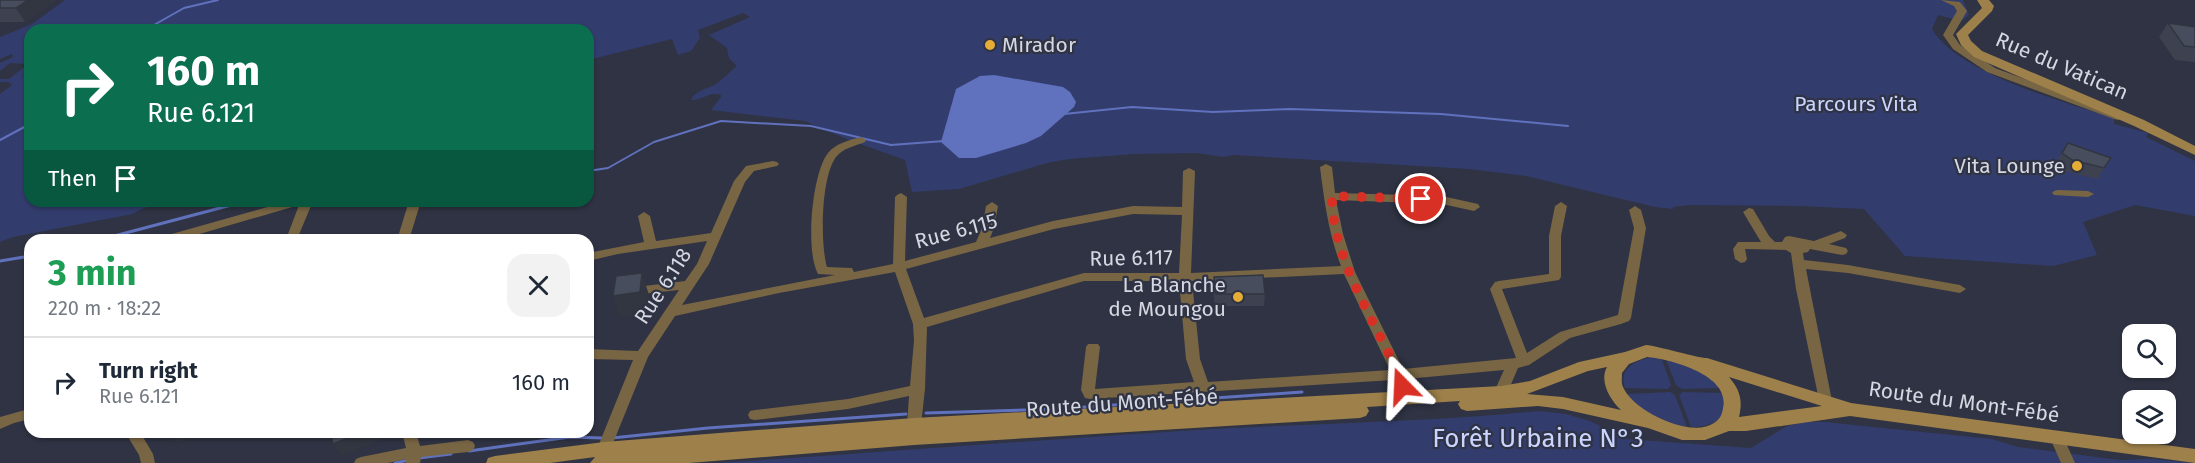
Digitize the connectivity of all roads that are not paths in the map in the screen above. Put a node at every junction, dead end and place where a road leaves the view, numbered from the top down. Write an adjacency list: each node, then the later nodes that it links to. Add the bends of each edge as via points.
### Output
1 (1946, 0): 3 (street, via 1962,11 1950,30 1950,40 1975,61 2110,116)
2 (1983, 0): 3 (street, Rue du Vatican, via 1988,9 1962,34 1978,54)
3 (2128, 118): 5 (street, Rue du Vatican)
4 (861, 140): 37 (street, via 835,151 825,169 817,238 818,266 822,271)
5 (2195, 151)
6 (773, 164): 27 (street, Rue 6.118, via 750,168 740,181)
7 (1326, 167): 11 (street)
8 (1189, 171): 20 (street)
9 (2058, 193): 10 (street)
10 (2088, 194)
11 (1332, 196): 18 (street, via 1442,200); 36 (street)
12 (901, 197): 35 (street)
13 (992, 206): 29 (street)
14 (1561, 206): 49 (street, via 1555,277 1499,285 1496,289)
15 (281, 207): 23 (street)
16 (305, 207): 24 (street)
17 (413, 207): 25 (street)
18 (1474, 207)
19 (1635, 210): 49 (street, via 1640,228 1624,318 1578,330)
20 (1188, 211): 29 (street, Rue 6.115, via 1133,210 1053,225); 38 (street)
21 (1749, 212): 30 (street)
22 (644, 216): 28 (street)
23 (186, 234)
24 (294, 234)
25 (404, 234)
26 (1841, 235): 31 (street)
27 (716, 236): 28 (street); 39 (street, Rue 6.118)
28 (651, 245): 33 (street)
29 (981, 245): 35 (street, Rue 6.115)
30 (1772, 246): 31 (street); 34 (street, via 1742,245 1738,249)
31 (1801, 250): 32 (street); 40 (street, via 1848,269); 55 (street, via 1802,289)
32 (1842, 251)
33 (594, 256)
34 (1741, 259)
35 (899, 267): 37 (street, Rue 6.115); 43 (street)
36 (1348, 270): 38 (street); 50 (street)
37 (870, 272): 42 (street, Rue 6.115)
38 (1185, 277): 43 (street, Rue 6.117, via 1084,277); 51 (street, Rue 6.117, via 1193,359)
39 (690, 285): 41 (street); 42 (street, Rue 6.118)
40 (1960, 289)
41 (624, 291)
42 (671, 312): 46 (street, Rue 6.118)
43 (920, 324): 52 (street)
44 (1093, 347): 51 (street, via 1090,394)
45 (594, 354): 46 (street)
46 (642, 356): 67 (street, Rue 6.118)
47 (1623, 358): 48 (street, via 1653,351); 53 (street, Route du Mont-Fébé, via 1585,366 1532,387); 59 (street, via 1612,378 1615,391 1624,404)
48 (1691, 359): 55 (street); 61 (street, via 1713,373 1729,391 1734,409)
49 (1518, 363): 50 (street); 53 (street)
50 (1399, 374): 51 (street); 54 (street)
51 (1203, 387)
52 (918, 389): 58 (street, via 857,403); 62 (street)
53 (1501, 392): 54 (street, Route du Mont-Fébé)
54 (1406, 399): 62 (street, Route du Mont-Fébé)
55 (1826, 401): 56 (street)
56 (1850, 409): 61 (street, Route du Mont-Fébé); 65 (street, Route du Mont-Fébé)
57 (24, 415): 60 (street)
58 (755, 415)
59 (1647, 422): 61 (street, via 1668,431 1691,434 1706,433); 67 (street, Route du Mont-Fébé, via 1538,400)
60 (0, 423)
61 (1726, 424)
62 (914, 425): 67 (street, Route du Mont-Fébé)
63 (136, 438): 70 (street)
64 (410, 438): 69 (street)
65 (2056, 438): 68 (street, Route du Mont-Fébé); 73 (street)
66 (468, 446): 69 (street)
67 (602, 456): 72 (street, Route du Mont-Fébé)
68 (2195, 456)
69 (414, 458): 71 (street)
70 (148, 463)
71 (361, 463)
72 (495, 463)
73 (2068, 463)

